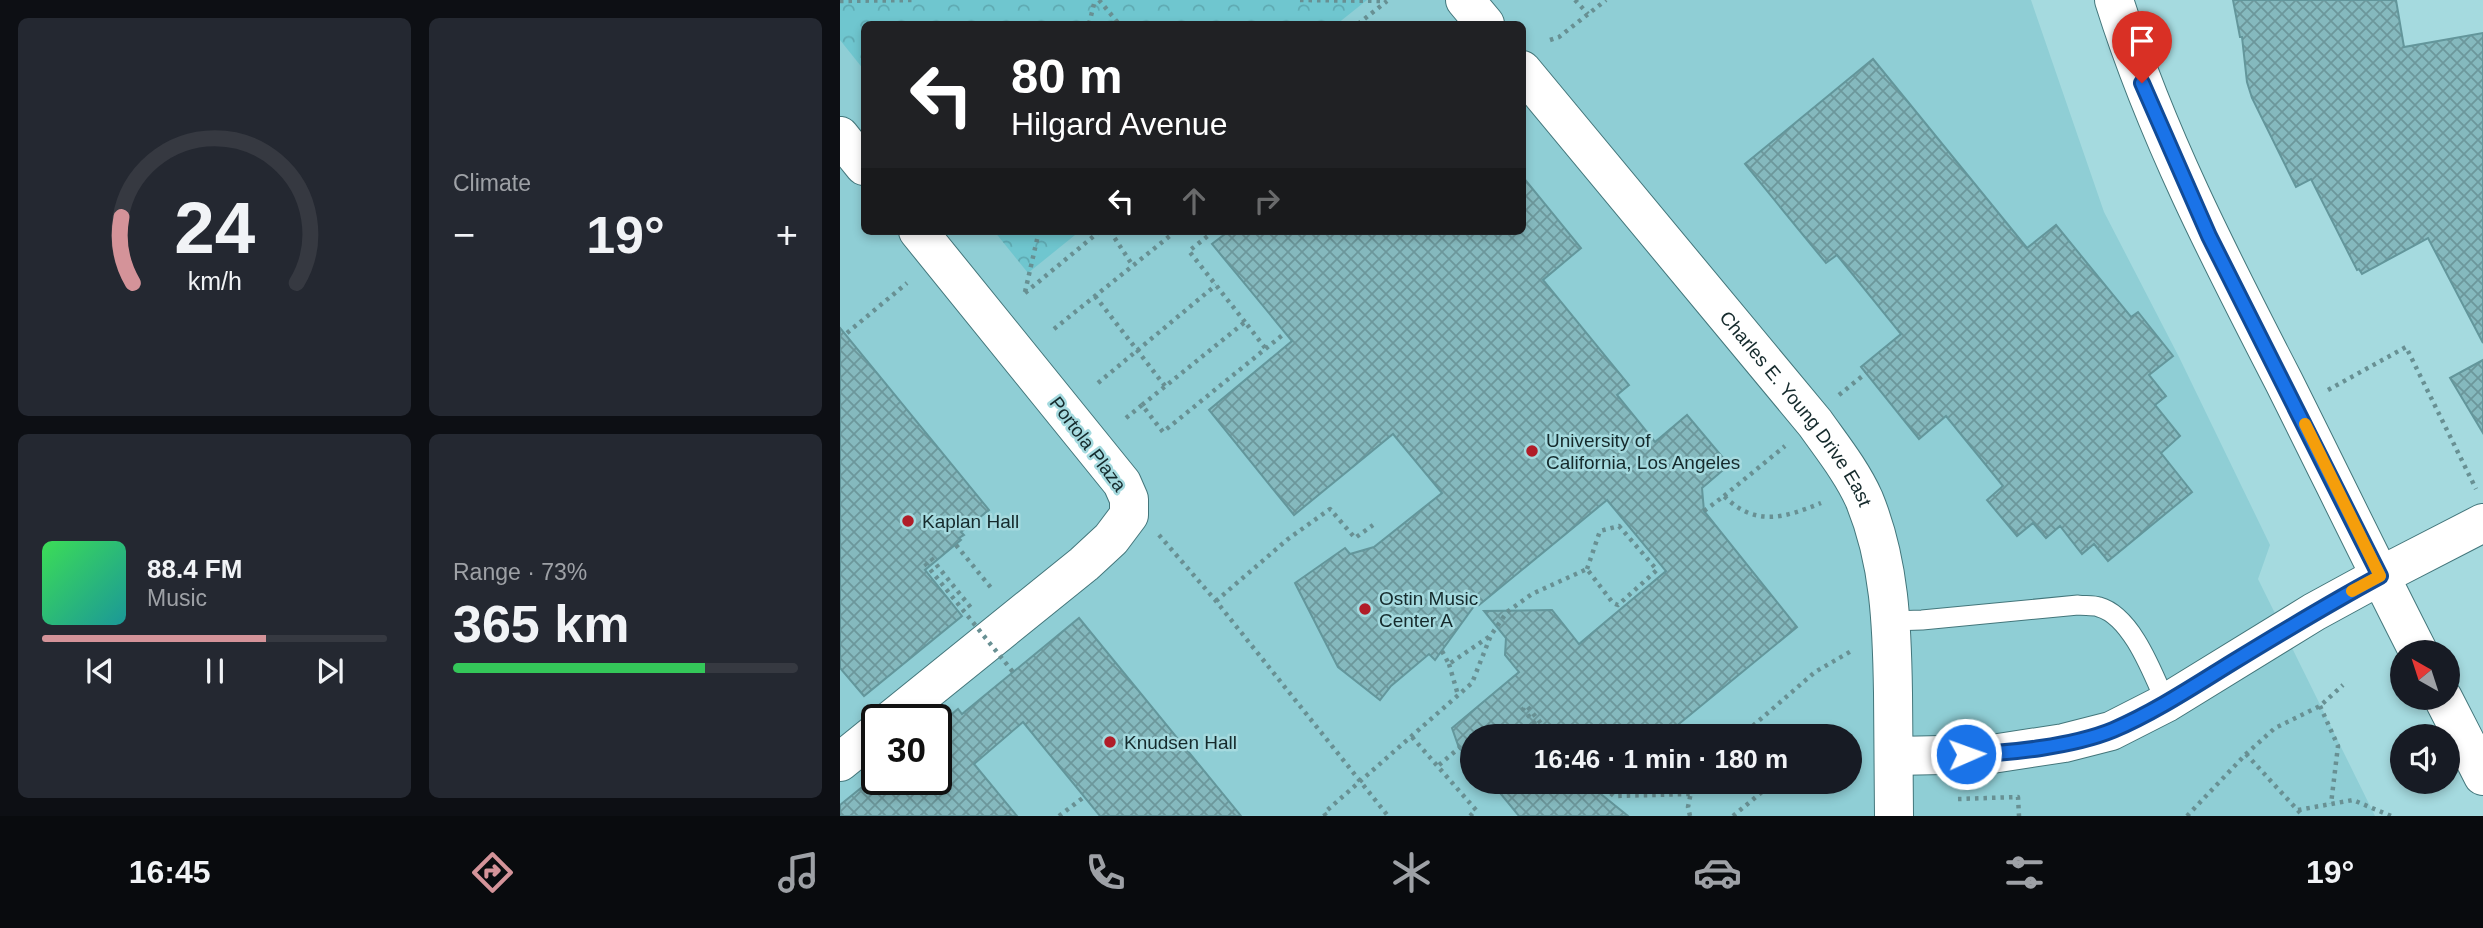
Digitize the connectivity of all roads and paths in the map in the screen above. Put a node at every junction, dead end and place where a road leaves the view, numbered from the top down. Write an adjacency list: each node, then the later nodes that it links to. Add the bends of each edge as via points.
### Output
1 (916, 0): 8 (path)
2 (1097, 0): 11 (path); 12 (path)
3 (1300, 0): 9 (path)
4 (1465, 0): 14 (street)
5 (1575, 0): 10 (path)
6 (1606, 0): 10 (path)
7 (2114, 0): 40 (street, via 2165,138 2209,236)
8 (840, 1)
9 (1387, 1): 13 (path)
10 (1588, 15): 15 (path)
11 (1090, 21)
12 (1116, 21)
13 (1361, 21)
14 (1482, 21)
15 (1550, 40)
16 (1526, 75): 57 (street, Charles E. Young Drive East, via 1836,453 1862,496 1875,529)
17 (840, 136): 18 (street)
18 (861, 162)
19 (921, 235): 47 (street, Portola Plaza, via 1122,483)
20 (1038, 235): 21 (path, via 1025,293)
21 (1095, 235)
22 (1113, 235): 25 (path)
23 (1172, 235): 25 (path)
24 (1209, 235): 27 (path, via 1189,251)
25 (1133, 266): 28 (path)
26 (907, 283): 32 (path)
27 (1216, 285): 29 (path); 34 (path)
28 (1095, 296): 30 (path); 34 (path)
29 (1245, 322): 33 (path); 37 (path)
30 (1054, 329)
31 (1285, 333): 33 (path)
32 (847, 334)
33 (1266, 349): 39 (path, via 1163,432)
34 (1138, 351): 36 (path); 37 (path)
35 (1866, 373): 38 (path)
36 (1098, 383)
37 (1165, 386): 39 (path)
38 (1838, 396)
39 (1142, 405): 41 (path)
40 (2297, 408): 45 (path, via 2406,347); 53 (street)
41 (1126, 418)
42 (1785, 446): 43 (path)
43 (1724, 496): 44 (path, via 1734,507 1758,517 1789,516); 46 (path)
44 (1821, 503)
45 (2481, 509): 53 (street)
46 (1704, 511)
47 (1129, 515): 55 (path, via 1164,540); 66 (street, Portola Plaza, via 1121,530 1084,564)
48 (1373, 525): 55 (path, via 1355,538 1329,509)
49 (956, 545): 54 (path)
50 (931, 558): 56 (path)
51 (925, 563): 62 (path, bridge)
52 (1587, 569): 52 (path, via 1618,605 1657,570 1619,526 1600,531); 58 (path, via 1532,594 1507,612)
53 (2380, 576): 59 (street); 65 (street)
54 (993, 592)
55 (1216, 601): 80 (path)
56 (979, 617)
57 (1892, 631): 65 (lane, via 1922,620 2078,605 2100,607 2120,618); 71 (path, via 1815,672); 76 (street, Charles E. Young Drive East)
58 (1491, 635): 61 (path); 64 (path, via 1472,683)
59 (2412, 640)
60 (1442, 651): 61 (path)
61 (1449, 664): 64 (path)
62 (1013, 672)
63 (2343, 685): 67 (path)
64 (1458, 695): 72 (path)
65 (2166, 703): 76 (street, via 2111,731 2064,743 1992,754)
66 (911, 704)
67 (2320, 706): 75 (path, via 2275,728); 86 (path, via 2338,746)
68 (2449, 710): 79 (street)
69 (1535, 724): 70 (path, via 1523,709 1527,706)
70 (1542, 724)
71 (1755, 724)
72 (1412, 737): 78 (path); 80 (path)
73 (861, 745): 77 (street)
74 (1460, 748): 78 (path)
75 (2246, 754): 87 (path); 96 (path)
76 (1894, 755): 94 (street, Charles E. Young Drive East)
77 (840, 761)
78 (1439, 765): 91 (path, via 1476,810)
79 (2483, 776)
80 (1360, 783): 88 (path); 90 (path)
81 (1612, 794): 82 (path)
82 (1690, 794): 92 (path)
83 (1760, 794): 93 (path)
84 (1084, 797): 89 (path)
85 (1958, 799): 95 (path, via 2018,797)
86 (2331, 804): 87 (path); 98 (path, via 2353,800)
87 (2298, 810): 97 (path)
88 (1324, 815)
89 (1059, 816)
90 (1388, 816)
91 (1470, 816)
92 (1690, 816)
93 (1733, 816)
94 (1894, 816)
95 (2019, 816)
96 (2187, 816)
97 (2303, 816)
98 (2391, 816)

